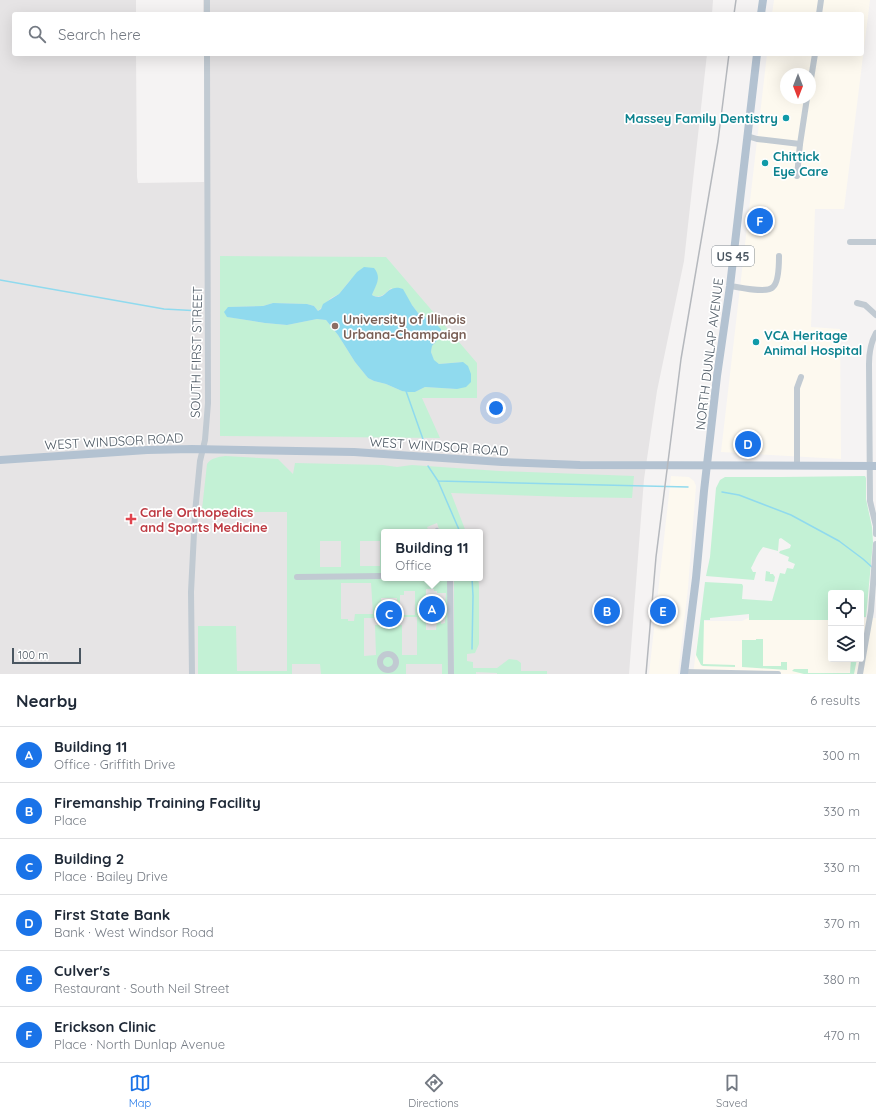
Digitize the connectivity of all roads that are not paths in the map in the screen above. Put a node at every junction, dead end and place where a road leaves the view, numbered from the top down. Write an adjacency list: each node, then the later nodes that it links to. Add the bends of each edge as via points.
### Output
1 (207, 0): 4 (street)
2 (763, 0): 5 (main road)
3 (821, 0): 6 (street)
4 (207, 12)
5 (762, 12)
6 (819, 12)
7 (207, 56): 24 (street, SOUTH FIRST STREET, via 208,380 205,440)
8 (757, 56): 12 (main road, NORTH DUNLAP AVENUE / US 45)
9 (815, 56): 10 (street)
10 (813, 68)
11 (806, 104): 13 (street)
12 (747, 136): 13 (street); 18 (main road, NORTH DUNLAP AVENUE / US 45)
13 (800, 144): 14 (street)
14 (797, 176)
15 (850, 242): 16 (street)
16 (876, 242)
17 (779, 256): 18 (street, via 774,287 763,290)
18 (730, 286): 26 (main road, NORTH DUNLAP AVENUE / US 45)
19 (857, 303): 20 (street, via 865,305)
20 (876, 315)
21 (876, 333): 22 (street, via 870,353)
22 (872, 364): 28 (street)
23 (801, 377): 27 (street, via 797,388)
24 (202, 450): 25 (main road, WEST WINDSOR ROAD, via 147,450); 26 (main road, WEST WINDSOR ROAD, via 361,453 580,466); 35 (street, SOUTH FIRST STREET, via 193,540)
25 (0, 460)
26 (707, 466): 27 (main road, WEST WINDSOR ROAD); 34 (main road, US 45)
27 (797, 466): 28 (main road, WEST WINDSOR ROAD)
28 (873, 466): 29 (street, via 870,501)
29 (876, 534)
30 (876, 544): 38 (street, via 871,611)
31 (381, 576): 32 (street)
32 (297, 577)
33 (450, 581): 36 (street)
34 (684, 673): 37 (street)
35 (192, 674)
36 (451, 674)
37 (778, 674)
38 (860, 674)

